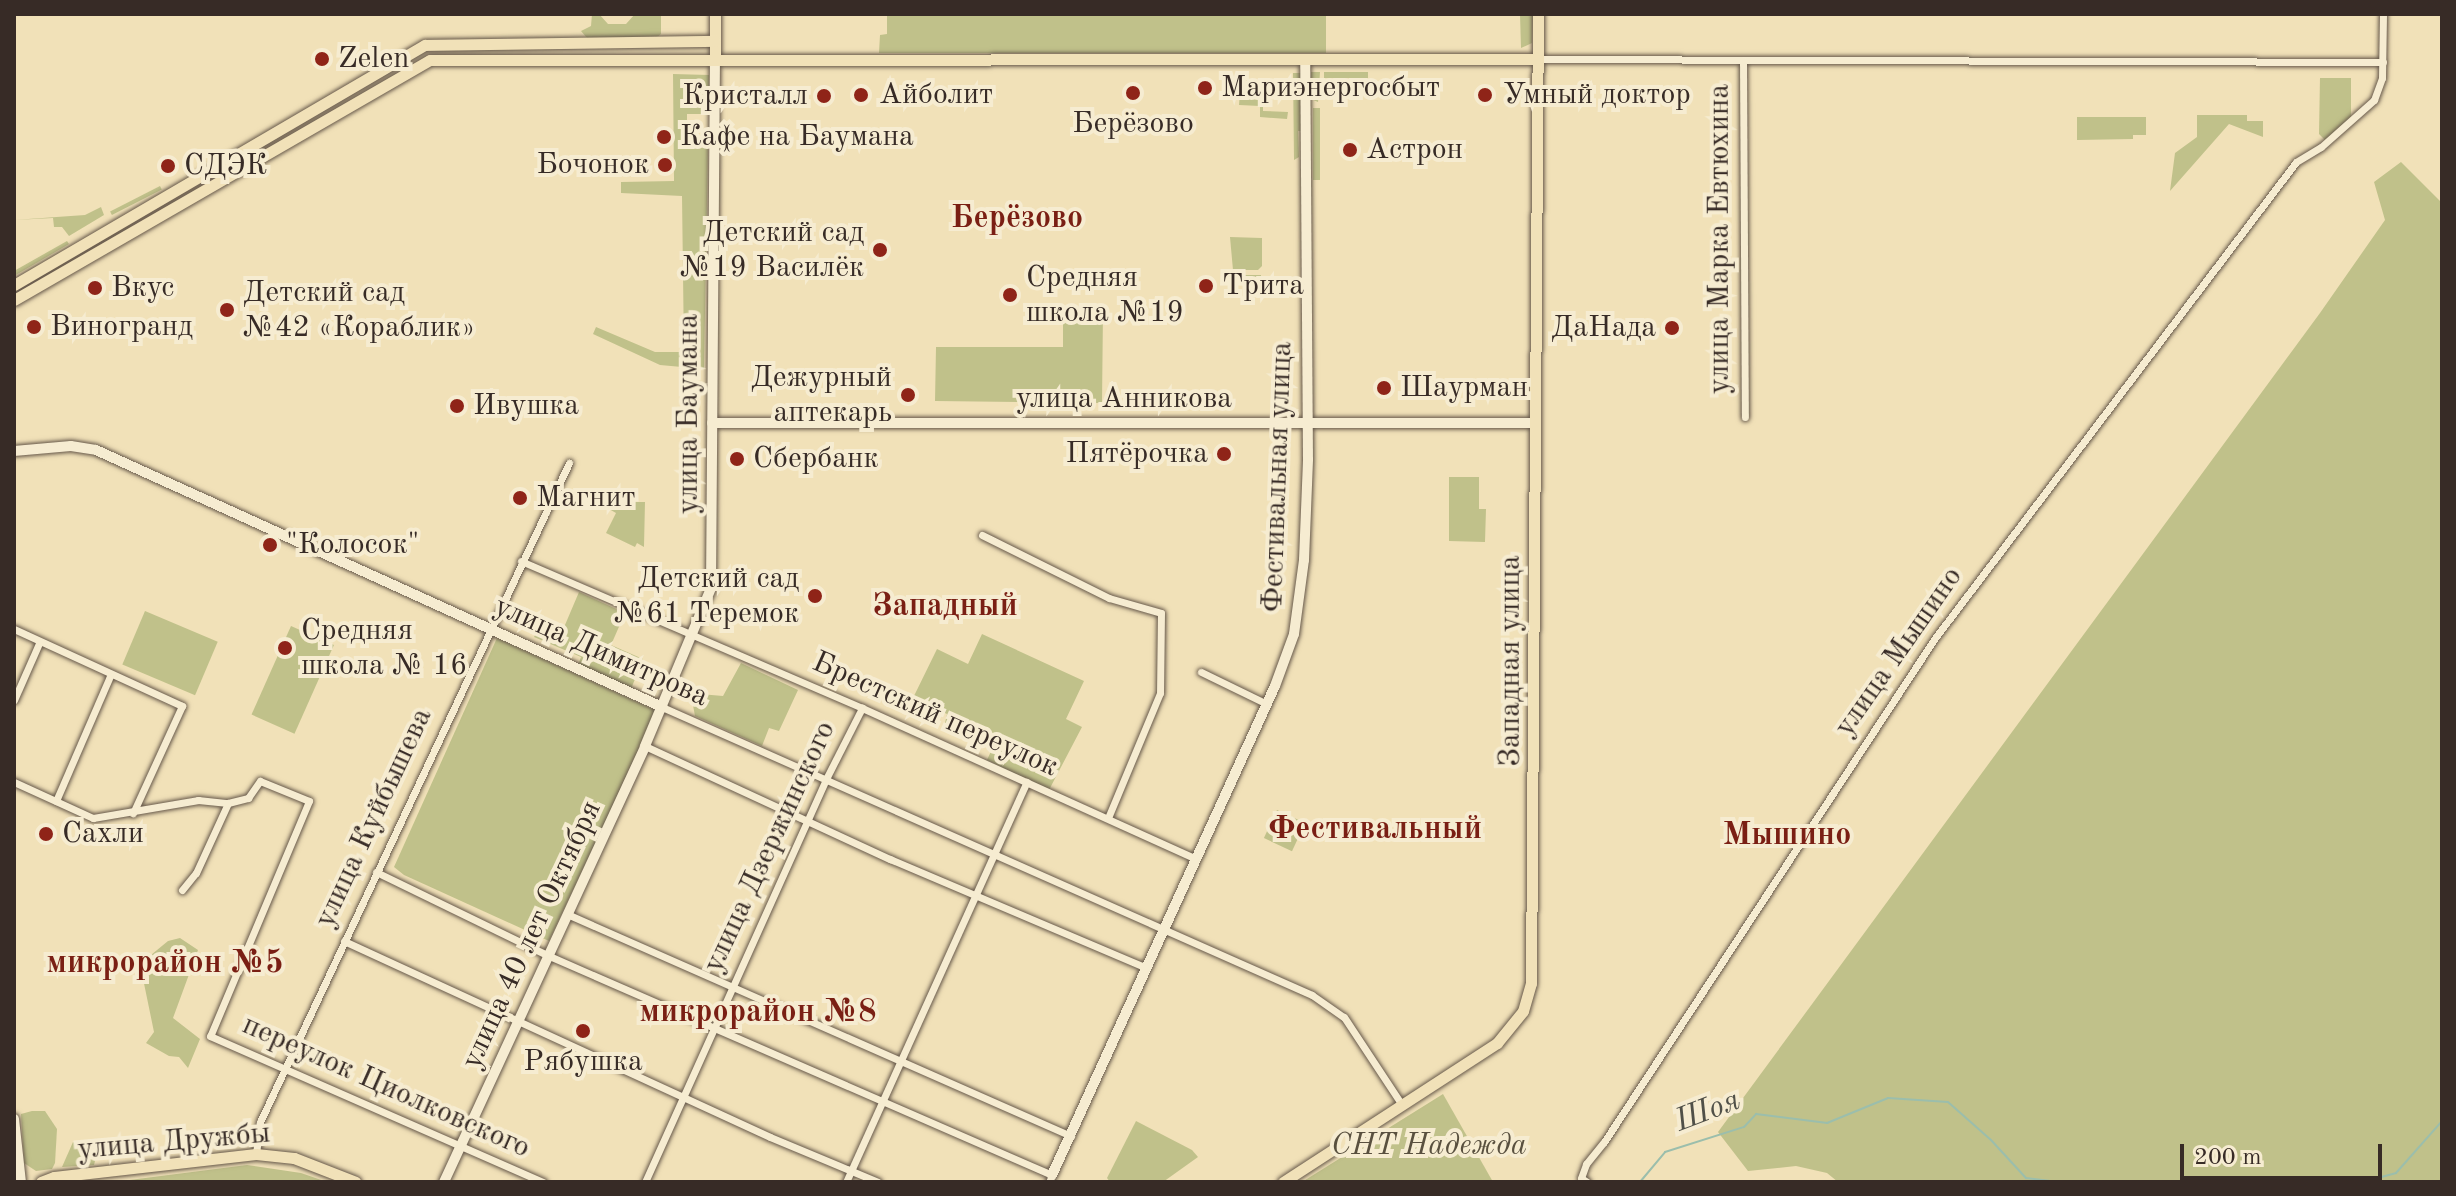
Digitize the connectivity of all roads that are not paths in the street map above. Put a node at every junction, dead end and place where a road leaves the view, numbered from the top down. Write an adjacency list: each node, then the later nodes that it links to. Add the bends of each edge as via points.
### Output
1 (715, 14): 4 (main road, улица Баумана)
2 (1538, 14): 8 (main road, Западная улица)
3 (2383, 14): 12 (street, улица Мышино)
4 (715, 41): 5 (main road); 7 (main road, улица Баумана)
5 (584, 42): 6 (main road); 9 (main road, via 435,43)
6 (585, 58): 7 (main road); 13 (main road, via 436,59)
7 (715, 58): 10 (main road); 21 (street, улица Баумана)
8 (1537, 59): 10 (main road); 11 (street); 23 (main road, Западная улица)
9 (395, 60): 13 (main road); 14 (main road)
10 (1305, 60): 22 (street, Фестивальная улица)
11 (1743, 60): 12 (street); 20 (street, улица Марка Евтюхина)
12 (2383, 62): 81 (street, улица Мышино, via 2374,100 2321,147 2298,159 1935,638 1586,1164 1581,1178)
13 (403, 73): 15 (main road)
14 (269, 135): 15 (main road); 16 (main road)
15 (277, 147): 17 (main road)
16 (235, 155): 17 (main road); 18 (main road)
17 (242, 168): 19 (main road)
18 (14, 285)
19 (14, 300)
20 (1745, 417)
21 (712, 423): 22 (street, улица Анникова); 30 (street, улица Баумана, via 713,570)
22 (1308, 423): 23 (street, улица Анникова); 35 (street, Фестивальная улица, via 1304,560)
23 (1536, 423): 64 (main road, Западная улица, via 1531,983 1523,1011 1508,1033)
24 (14, 451): 28 (street, улица Димитрова, via 77,446 96,450)
25 (569, 463): 27 (street, улица Куйбышева)
26 (982, 535): 45 (street, via 1109,598 1161,613 1160,693)
27 (521, 561): 28 (street, улица Куйбышева); 30 (street, Брестский переулок)
28 (489, 627): 36 (street, улица Димитрова); 49 (street, улица Куйбышева)
29 (14, 629): 31 (street)
30 (692, 636): 36 (street, улица Баумана); 37 (street, Брестский переулок)
31 (40, 641): 33 (street); 34 (street)
32 (1201, 672): 35 (street)
33 (110, 676): 42 (street); 44 (street, via 182,706)
34 (14, 700)
35 (1267, 704): 48 (street, Фестивальная улица)
36 (662, 707): 38 (street, улица 40 лет Октября); 39 (street, улица Димитрова)
37 (862, 708): 39 (street, улица Дзержинского); 41 (street, Брестский переулок)
38 (645, 746): 46 (street); 52 (street, улица 40 лет Октября)
39 (826, 779): 46 (street, улица Дзержинского); 47 (street, улица Димитрова)
40 (14, 782): 42 (street)
41 (1027, 782): 45 (street, Брестский переулок); 47 (street)
42 (56, 801): 44 (street, via 93,818)
43 (228, 803): 44 (street, via 198,800); 50 (street, via 196,873); 61 (street, переулок Циолковского, via 248,798 260,781 309,801 210,1036)
44 (133, 813)
45 (1108, 818): 48 (street, Брестский переулок)
46 (808, 820): 51 (street); 57 (street, улица Дзержинского)
47 (994, 853): 51 (street); 53 (street, улица Димитрова)
48 (1196, 859): 53 (street, Фестивальная улица)
49 (376, 872): 54 (street, улица Куйбышева); 55 (street)
50 (182, 890)
51 (974, 894): 56 (street); 60 (street)
52 (567, 914): 55 (street, улица 40 лет Октября); 57 (street)
53 (1164, 928): 56 (street, Фестивальная улица); 64 (street, улица Димитрова, via 1324,1002 1344,1017)
54 (344, 941): 58 (street); 61 (street, улица Куйбышева)
55 (547, 955): 58 (street, улица 40 лет Октября); 59 (street)
56 (1147, 968): 66 (street, Фестивальная улица)
57 (731, 988): 59 (street, улица Дзержинского); 60 (street)
58 (518, 1021): 62 (street); 67 (street, улица 40 лет Октября)
59 (712, 1029): 62 (street, улица Дзержинского); 63 (street)
60 (900, 1063): 63 (street); 66 (street)
61 (285, 1068): 67 (street, переулок Циолковского); 68 (street, улица Куйбышева, via 260,1122)
62 (683, 1096): 69 (street); 77 (street, улица Дзержинского)
63 (884, 1100): 69 (street); 72 (street)
64 (1402, 1105): 80 (main road, Западная улица)
65 (14, 1119): 71 (street)
66 (1071, 1136): 72 (street, Фестивальная улица)
67 (461, 1147): 75 (street, улица 40 лет Октября); 76 (street, переулок Циолковского)
68 (256, 1154): 70 (main road, улица Дружбы); 74 (main road, улица Дружбы, via 294,1158)
69 (852, 1170): 78 (street); 79 (street)
70 (54, 1177): 71 (street); 73 (main road, улица Дружбы)
71 (20, 1178)
72 (1053, 1180)
73 (41, 1182)
74 (356, 1182)
75 (444, 1182)
76 (543, 1182)
77 (645, 1182)
78 (846, 1182)
79 (878, 1182)
80 (1283, 1182)
81 (1587, 1182)

